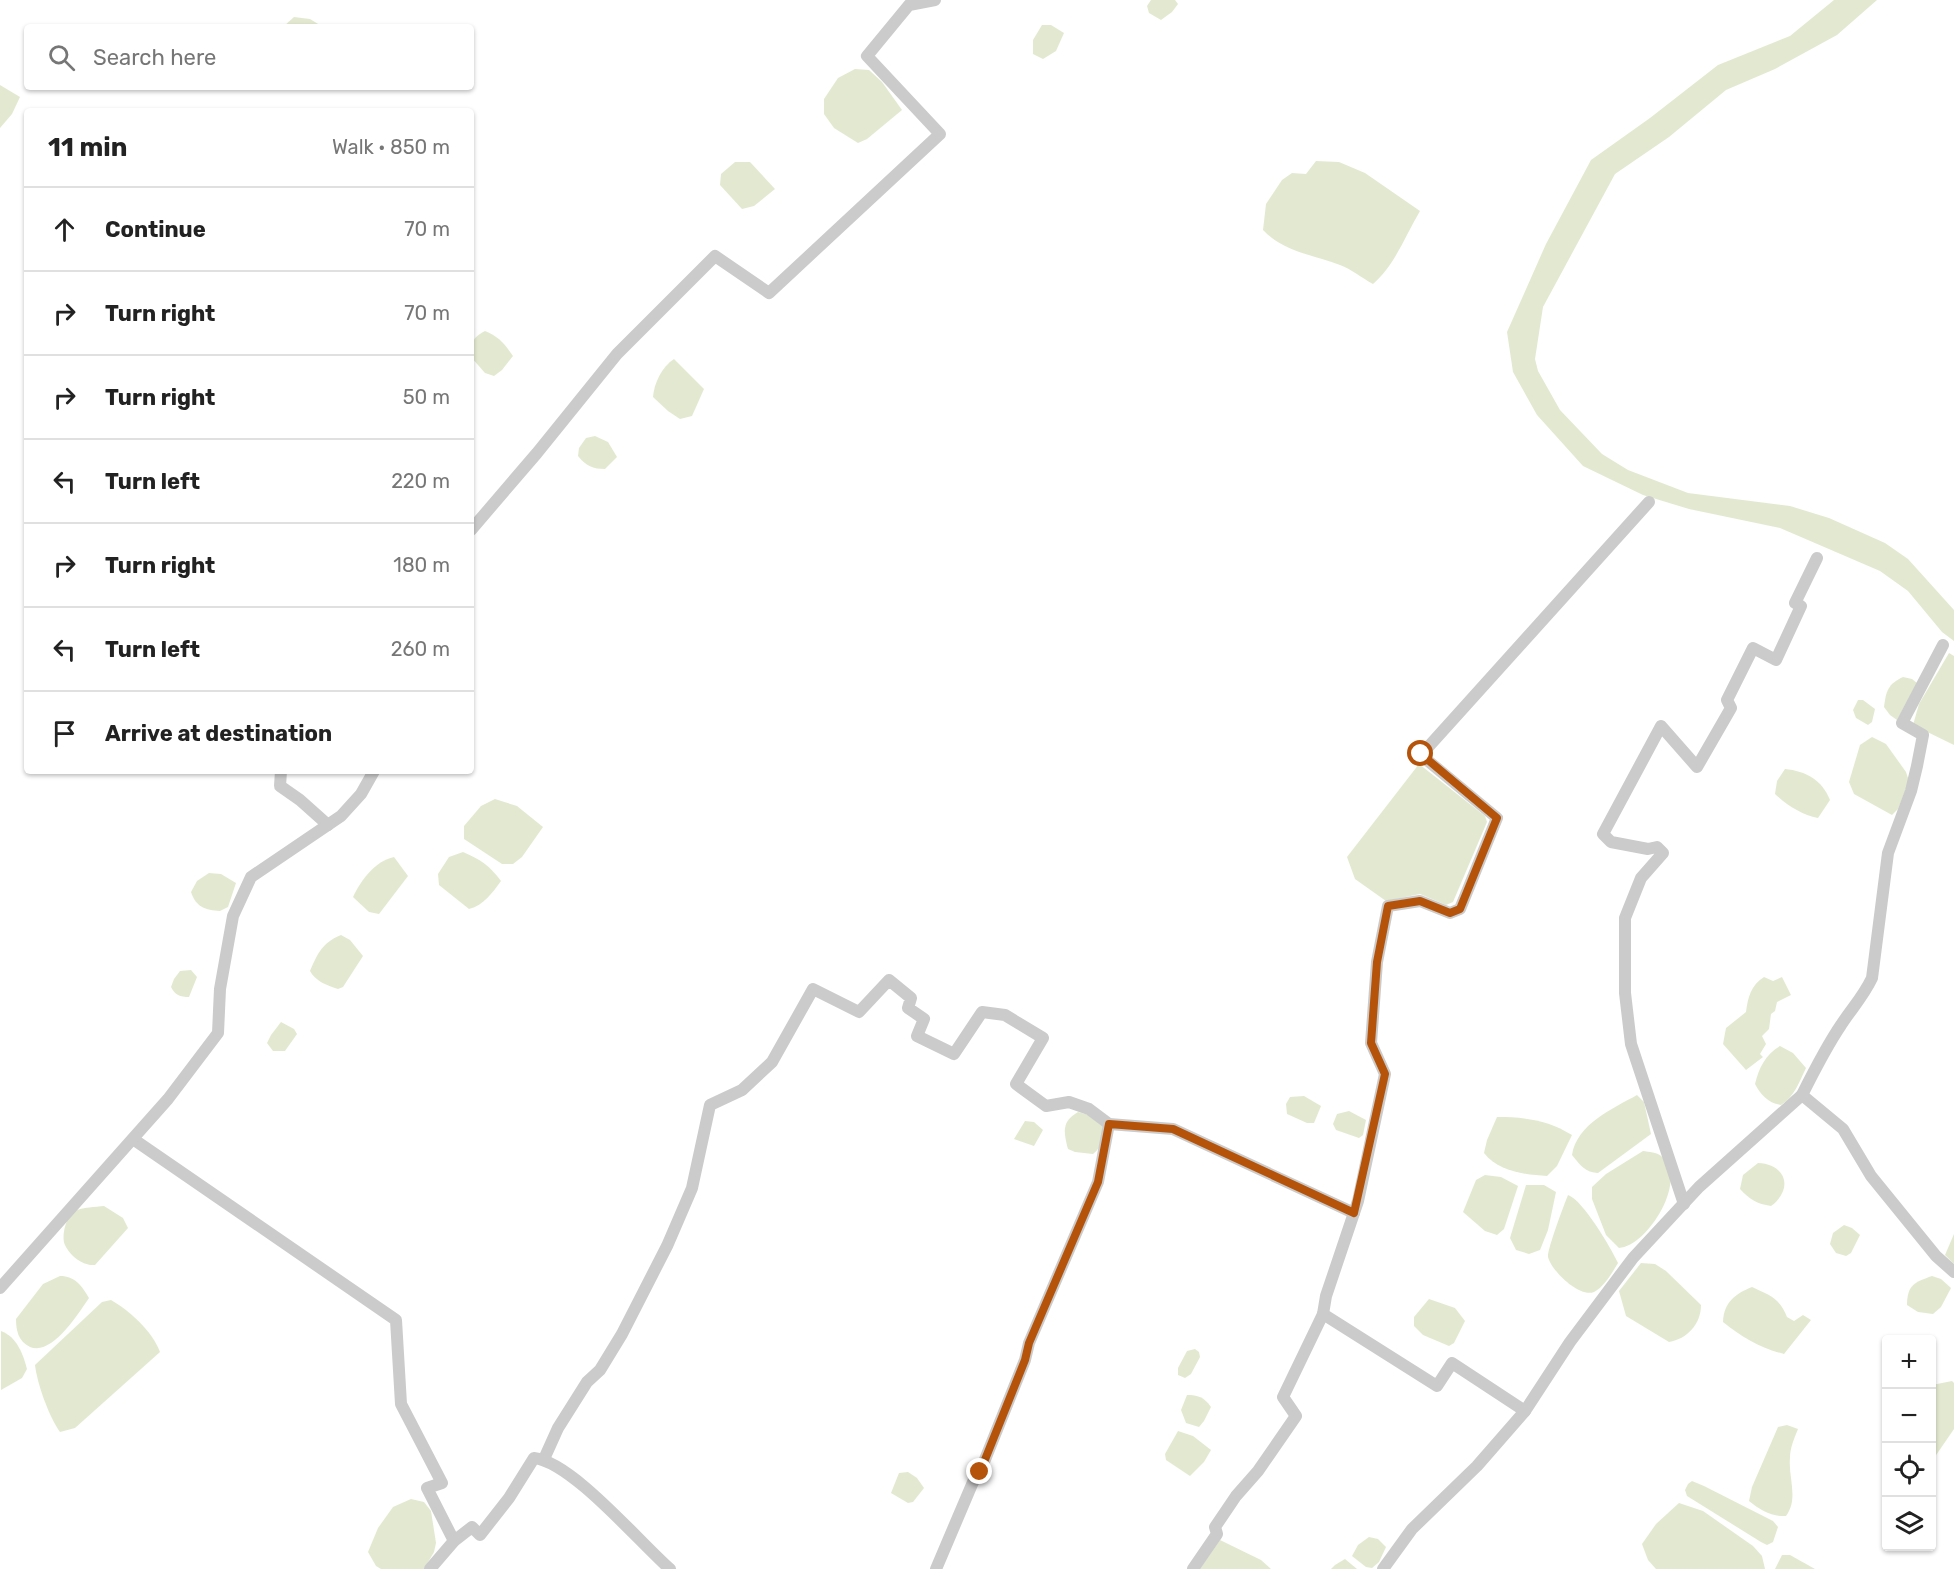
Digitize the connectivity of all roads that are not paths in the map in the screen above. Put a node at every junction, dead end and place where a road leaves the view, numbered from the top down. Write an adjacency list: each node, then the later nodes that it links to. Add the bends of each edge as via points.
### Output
1 (935, 0): 3 (street, via 909,4 867,56 940,134 769,292 715,256 617,354)
2 (1649, 502): 13 (street, via 1421,754 1497,818 1460,909 1450,913 1420,901 1388,906 1377,962 1371,1043 1385,1074)
3 (474, 526)
4 (1817, 558): 12 (street, via 1795,603 1801,606 1776,660 1753,648 1727,700 1731,708 1697,767 1661,726 1603,834 1611,842 1657,848 1663,853 1641,878 1625,918 1625,993 1631,1044)
5 (1943, 645): 9 (street, via 1902,723 1923,735 1911,791 1888,853 1872,978 1821,1057)
6 (281, 774): 8 (street, via 280,786)
7 (372, 774): 8 (street, via 361,794)
8 (328, 825): 11 (street, via 251,877 233,916 220,989 218,1033)
9 (1802, 1095): 12 (street); 14 (street, via 1843,1130 1871,1176 1936,1256)
10 (1109, 1124): 13 (street, via 1173,1129); 18 (street, via 1089,1109 1069,1102 1046,1106 1016,1084 1043,1038 1005,1016 982,1012 954,1054 916,1036 924,1019 908,1008 911,998 889,980 859,1012 813,989 772,1062 742,1090 710,1105 692,1188 667,1246 622,1334 558,1428); 22 (street, via 1098,1182 1029,1343 980,1472)
11 (133, 1139): 15 (street); 19 (street, via 396,1320 401,1404 442,1483 427,1488)
12 (1684, 1204): 17 (street, via 1633,1258 1570,1342)
13 (1354, 1213): 16 (street)
14 (1954, 1272)
15 (0, 1288)
16 (1323, 1314): 17 (street, via 1437,1386 1452,1363); 23 (street, via 1283,1396 1296,1416 1215,1527 1217,1534)
17 (1525, 1412): 24 (street, via 1412,1529)
18 (544, 1459): 19 (street, via 534,1458 480,1535 472,1527); 21 (street, via 577,1480)
19 (454, 1541): 20 (street)
20 (430, 1569)
21 (670, 1569)
22 (936, 1569)
23 (1193, 1569)
24 (1383, 1569)

